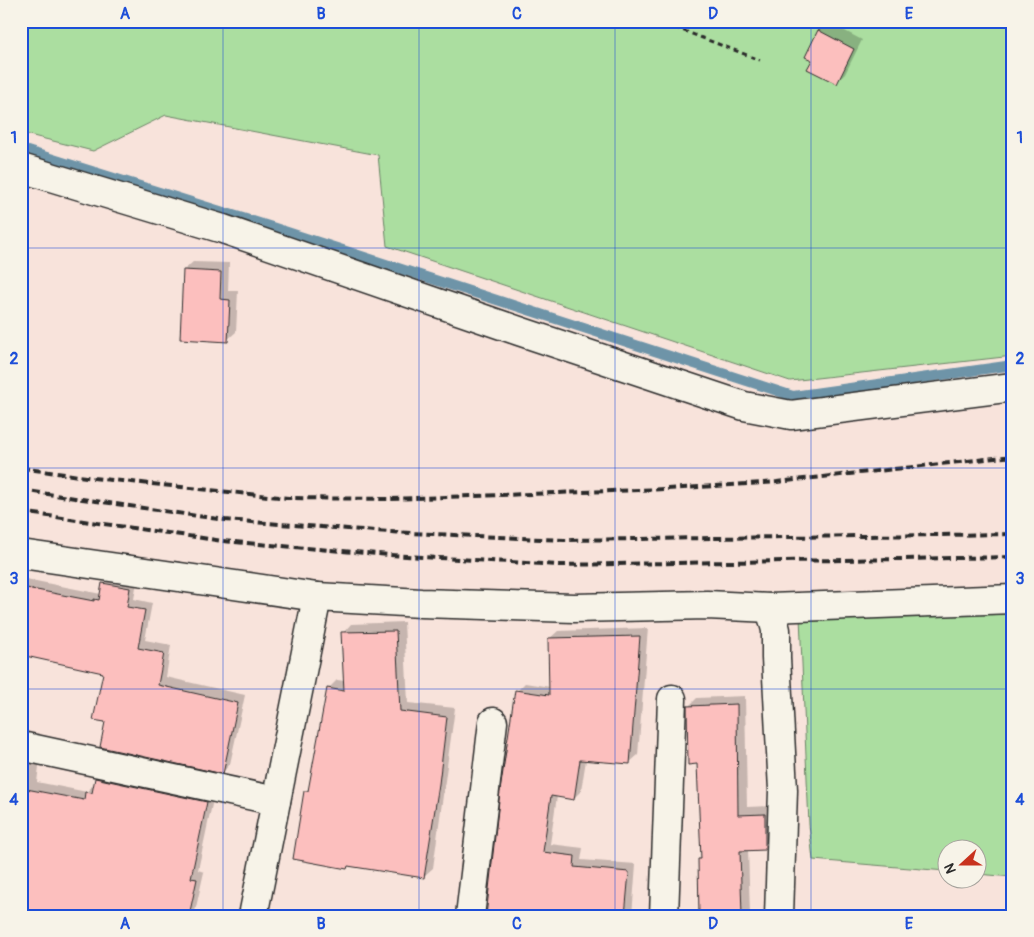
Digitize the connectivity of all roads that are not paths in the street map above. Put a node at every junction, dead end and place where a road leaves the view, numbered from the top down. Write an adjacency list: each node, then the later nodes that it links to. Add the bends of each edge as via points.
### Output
1 (21, 168): 2 (street, via 223,229 744,406 791,415)
2 (1013, 387)
3 (21, 554): 4 (street)
4 (317, 597): 6 (street, via 574,608 707,605); 10 (street)
5 (1013, 599): 6 (street)
6 (770, 608): 14 (street, via 776,630 783,790)
7 (672, 700): 13 (street)
8 (493, 722): 12 (street)
9 (21, 746): 10 (street)
10 (276, 801): 11 (street)
11 (253, 916)
12 (470, 916)
13 (664, 916)
14 (779, 916)

